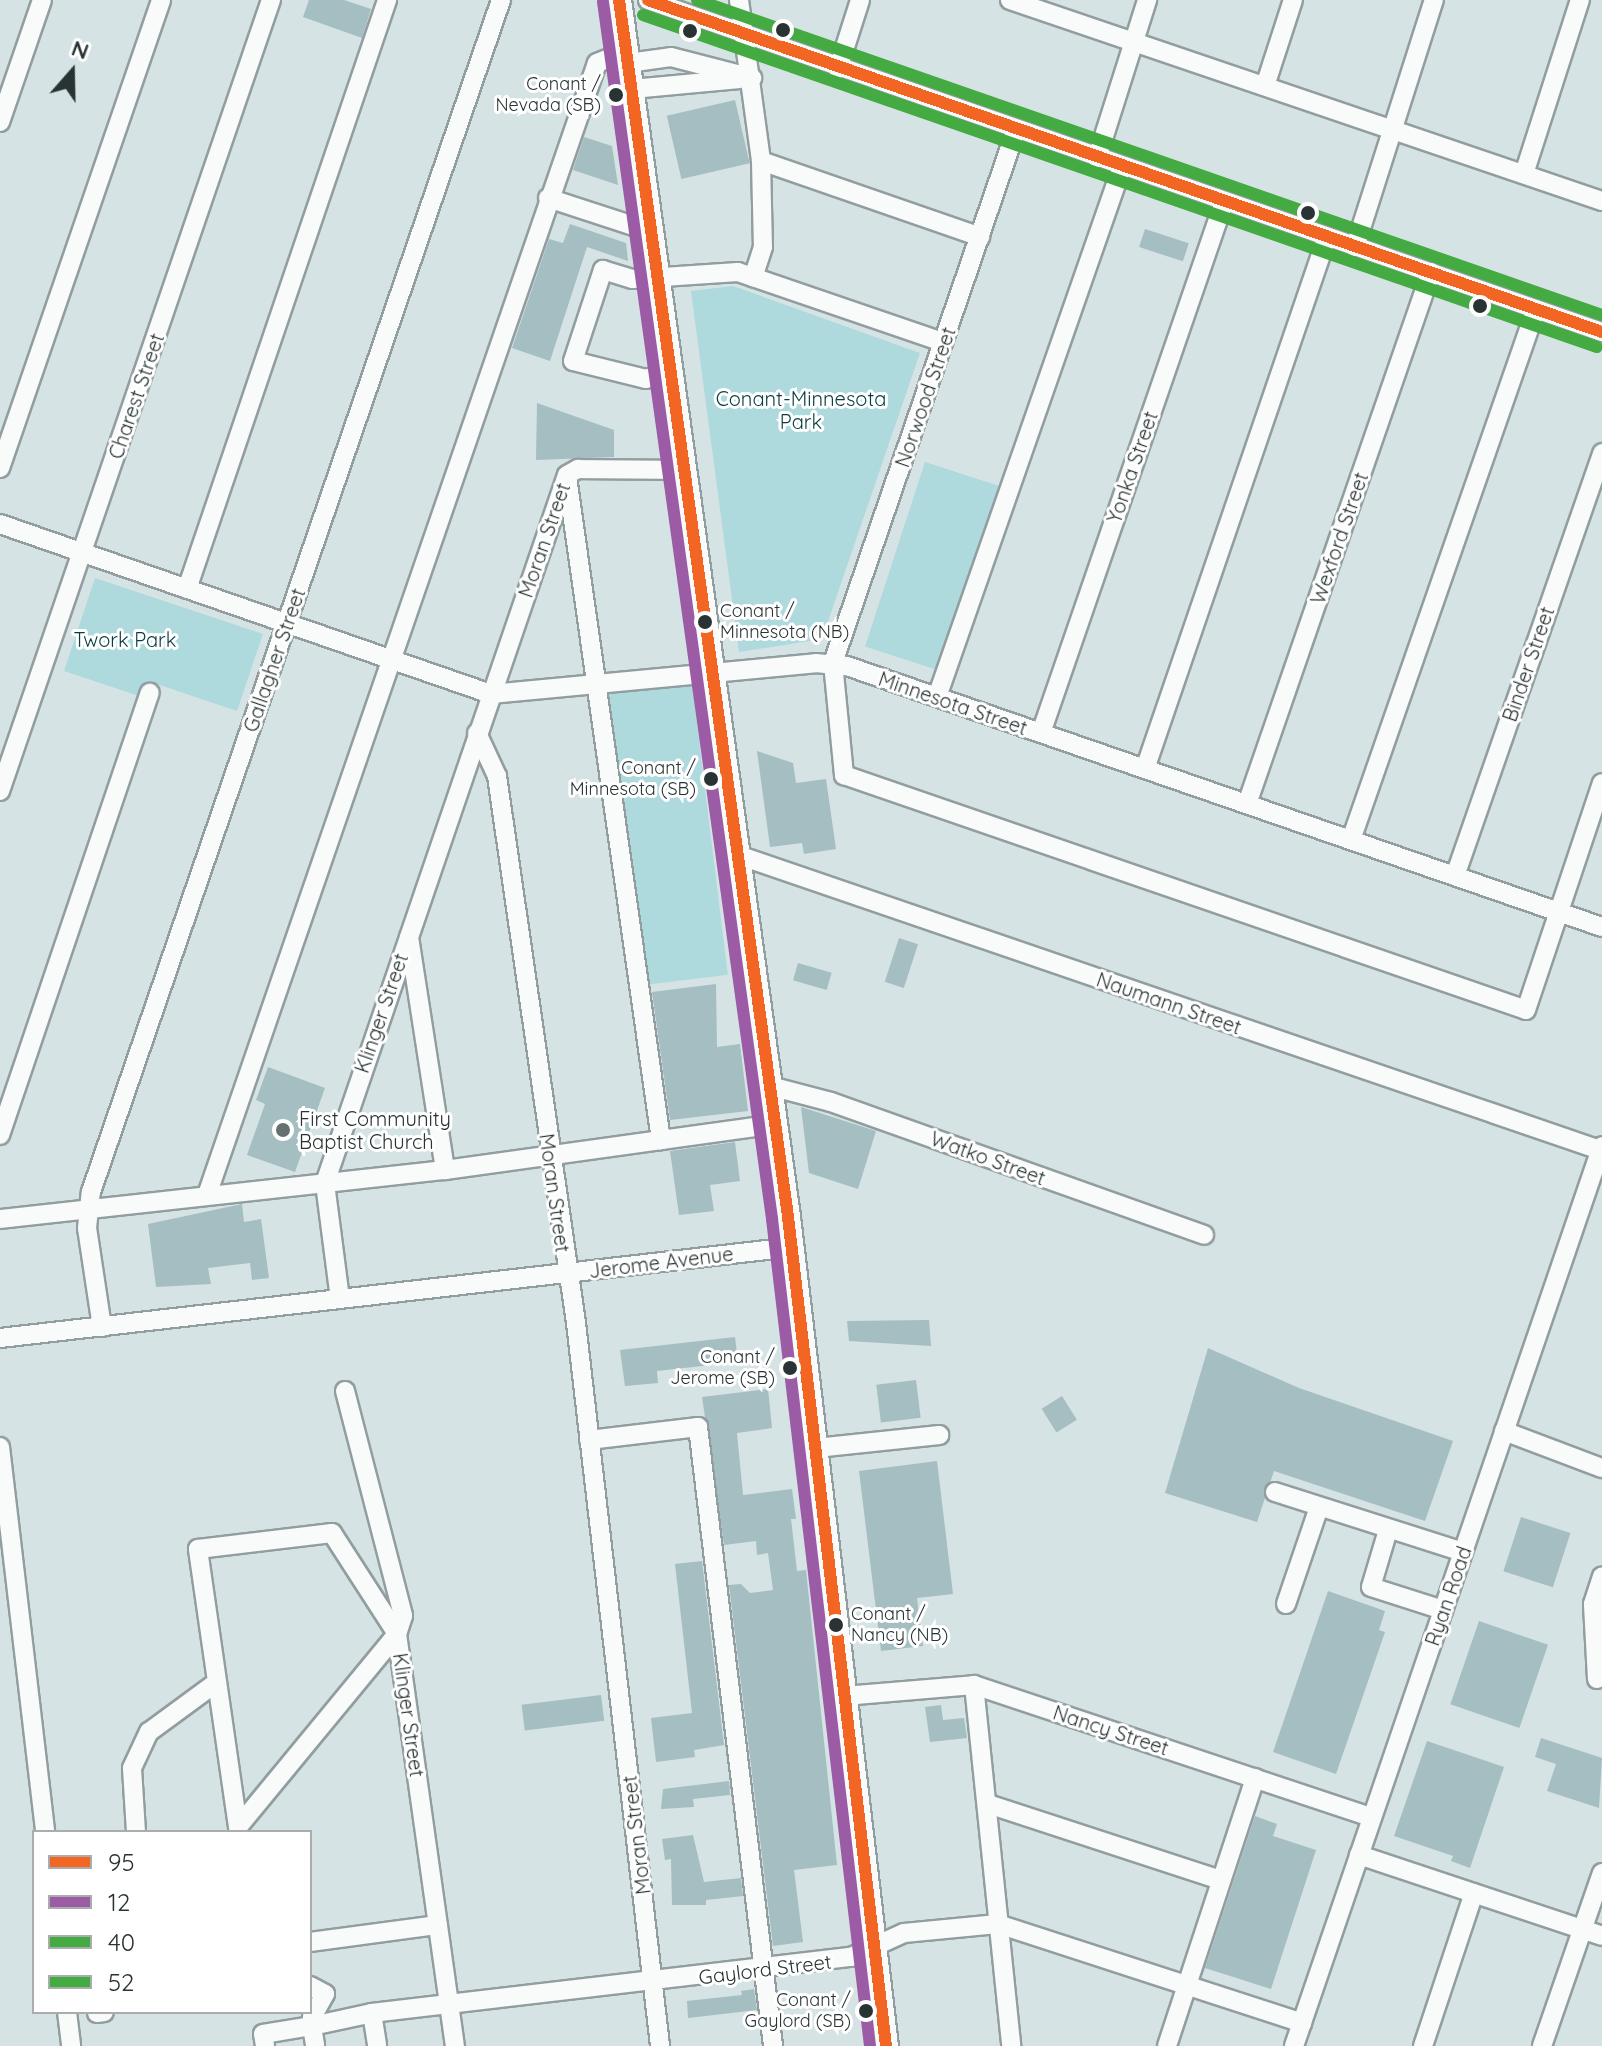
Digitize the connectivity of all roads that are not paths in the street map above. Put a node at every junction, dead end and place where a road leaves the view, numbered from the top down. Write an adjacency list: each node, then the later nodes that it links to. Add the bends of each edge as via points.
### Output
1 (42, 0): 22 (street)
2 (161, 0): 44 (street)
3 (271, 0): 48 (street, Charest Street)
4 (387, 0): 49 (street)
5 (501, 0): 50 (street, Gallagher Street)
6 (619, 0): 17 (main road)
7 (648, 0): 15 (street)
8 (739, 0): 15 (street)
9 (860, 0): 18 (street)
10 (1010, 0): 16 (street)
11 (1147, 0): 16 (street)
12 (1293, 0): 20 (street)
13 (1434, 0): 23 (street)
14 (1580, 0): 28 (street)
15 (744, 35): 18 (street); 19 (street)
16 (1134, 43): 20 (street); 25 (street)
17 (627, 57): 19 (street, via 671,57); 21 (main road); 29 (street, via 597,63)
18 (838, 69): 24 (street)
19 (752, 78): 21 (street); 26 (street)
20 (1265, 86): 23 (street)
21 (632, 89): 32 (main road)
22 (0, 122)
23 (1393, 129): 28 (street); 35 (street)
24 (1016, 130): 25 (street); 33 (street, Norwood Street)
25 (1097, 158): 27 (street)
26 (761, 161): 33 (street); 37 (street, via 763,247)
27 (1122, 167): 31 (street); 57 (street)
28 (1524, 174): 30 (street)
29 (548, 198): 32 (street); 51 (street)
30 (1602, 201)
31 (1224, 202): 34 (street); 59 (street, Yonka Street)
32 (652, 232): 38 (main road)
33 (980, 237): 41 (street, Norwood Street)
34 (1327, 237): 35 (street); 60 (street)
35 (1355, 247): 36 (street)
36 (1431, 272): 39 (street); 63 (street, Wexford Street)
37 (753, 277): 38 (street, via 726,270); 41 (street)
38 (658, 279): 42 (main road); 42 (street, via 633,279 603,270 573,361 646,379)
39 (1536, 309): 40 (street); 64 (street)
40 (1602, 332)
41 (943, 342): 52 (street, Norwood Street)
42 (671, 373): 45 (main road)
43 (1602, 453): 66 (street, Binder Street)
44 (0, 468)
45 (684, 470): 46 (street, Moran Street, via 578,469); 53 (main road)
46 (567, 475): 54 (street); 56 (street, Moran Street)
47 (0, 524): 48 (street, Minnesota Street)
48 (81, 553): 49 (street, Minnesota Street); 62 (street, Charest Street)
49 (187, 589): 50 (street, Minnesota Street)
50 (286, 624): 51 (street, Minnesota Street); 79 (street, Gallagher Street)
51 (390, 660): 56 (street, Minnesota Street); 78 (street)
52 (833, 663): 53 (street, Minnesota Street); 57 (street, Minnesota Street); 67 (street, via 844,775 1511,1005 1526,1010)
53 (712, 673): 54 (street, Minnesota Street); 65 (main road)
54 (600, 684): 56 (street, Minnesota Street); 73 (street)
55 (150, 693): 72 (street)
56 (491, 694): 58 (street, Moran Street)
57 (937, 697): 59 (street, Minnesota Street)
58 (477, 733): 69 (street, Klinger Street); 75 (street, Moran Street, via 497,776)
59 (1041, 733): 60 (street, Minnesota Street)
60 (1145, 769): 63 (street, Minnesota Street)
61 (1602, 783): 67 (street)
62 (0, 791)
63 (1247, 804): 64 (street, Minnesota Street)
64 (1351, 840): 66 (street, Minnesota Street)
65 (738, 855): 70 (main road); 74 (street, Naumann Street)
66 (1455, 876): 67 (street, Minnesota Street)
67 (1557, 911): 68 (street, Minnesota Street)
68 (1602, 927)
69 (408, 934): 76 (street); 77 (street, Klinger Street)
70 (770, 1086): 71 (main road); 81 (street, Watko Street, via 831,1102)
71 (775, 1124): 73 (street); 82 (main road)
72 (0, 1135)
73 (661, 1140): 75 (street)
74 (1601, 1148): 88 (street, Ryan Road)
75 (549, 1155): 76 (street); 83 (street, Moran Street)
76 (445, 1170): 77 (street)
77 (325, 1183): 78 (street); 84 (street, Klinger Street)
78 (207, 1195): 79 (street)
79 (88, 1207): 80 (street); 85 (street, Gallagher Street)
80 (0, 1219)
81 (1204, 1235)
82 (792, 1247): 83 (street, Jerome Avenue); 92 (main road)
83 (568, 1273): 84 (street, Jerome Avenue); 90 (street, Moran Street)
84 (340, 1299): 85 (street, Jerome Avenue)
85 (102, 1327): 86 (street, Jerome Avenue)
86 (0, 1338)
87 (345, 1391): 101 (street, Klinger Street, via 403,1616)
88 (1504, 1431): 93 (street); 97 (street, Ryan Road)
89 (939, 1435): 92 (street)
90 (589, 1440): 121 (street, via 698,1427); 122 (street, Moran Street)
91 (0, 1447): 109 (street)
92 (816, 1448): 105 (main road)
93 (1602, 1468)
94 (1275, 1492): 95 (street)
95 (1319, 1507): 96 (street); 99 (street)
96 (1388, 1530): 97 (street); 100 (street, via 1371,1587)
97 (1463, 1552): 100 (street, Ryan Road)
98 (1602, 1576): 102 (street, via 1593,1604)
99 (1286, 1604)
100 (1443, 1610): 108 (street, Ryan Road)
101 (397, 1634): 103 (street, via 332,1533 198,1549); 103 (street, via 238,1827); 116 (street, Klinger Street)
102 (1597, 1679)
103 (217, 1682): 110 (street, via 149,1732 132,1768)
104 (972, 1684): 105 (street, Nancy Street); 106 (street, Nancy Street); 107 (street)
105 (844, 1696): 120 (main road)
106 (1255, 1778): 108 (street, Nancy Street); 113 (street)
107 (988, 1804): 113 (street); 115 (street)
108 (1371, 1817): 111 (street, Ryan Road)
109 (45, 1830)
110 (136, 1830)
111 (1359, 1855): 114 (street); 128 (street, Ryan Road)
112 (1602, 1873): 117 (street)
113 (1221, 1880): 123 (street)
114 (1474, 1893): 117 (street); 141 (street)
115 (998, 1924): 120 (street, Gaylord Street, via 904,1933); 123 (street, Gaylord Street); 130 (street)
116 (438, 1925): 119 (street); 125 (street, Klinger Street)
117 (1582, 1929): 118 (street); 142 (street)
118 (1602, 1936)
119 (312, 1942)
120 (874, 1944): 121 (street, Gaylord Street, via 851,1957); 138 (main road)
121 (765, 1970): 122 (street, Gaylord Street); 137 (street)
122 (653, 1982): 125 (street, Gaylord Street); 136 (street, Moran Street)
123 (1187, 1985): 128 (street, Gaylord Street); 139 (street)
124 (312, 1987): 129 (street, via 325,1994)
125 (451, 2006): 126 (street, Gaylord Street); 135 (street, Klinger Street)
126 (372, 2013): 129 (street, Gaylord Street); 134 (street)
127 (67, 2014): 131 (street)
128 (1302, 2023): 140 (street, Ryan Road)
129 (312, 2026): 132 (street, Gaylord Street, via 263,2034); 133 (street)
130 (1014, 2045)
131 (71, 2046)
132 (265, 2046)
133 (315, 2046)
134 (377, 2046)
135 (455, 2046)
136 (660, 2046)
137 (773, 2046)
138 (886, 2046)
139 (1167, 2046)
140 (1294, 2046)
141 (1423, 2046)
142 (1542, 2046)

